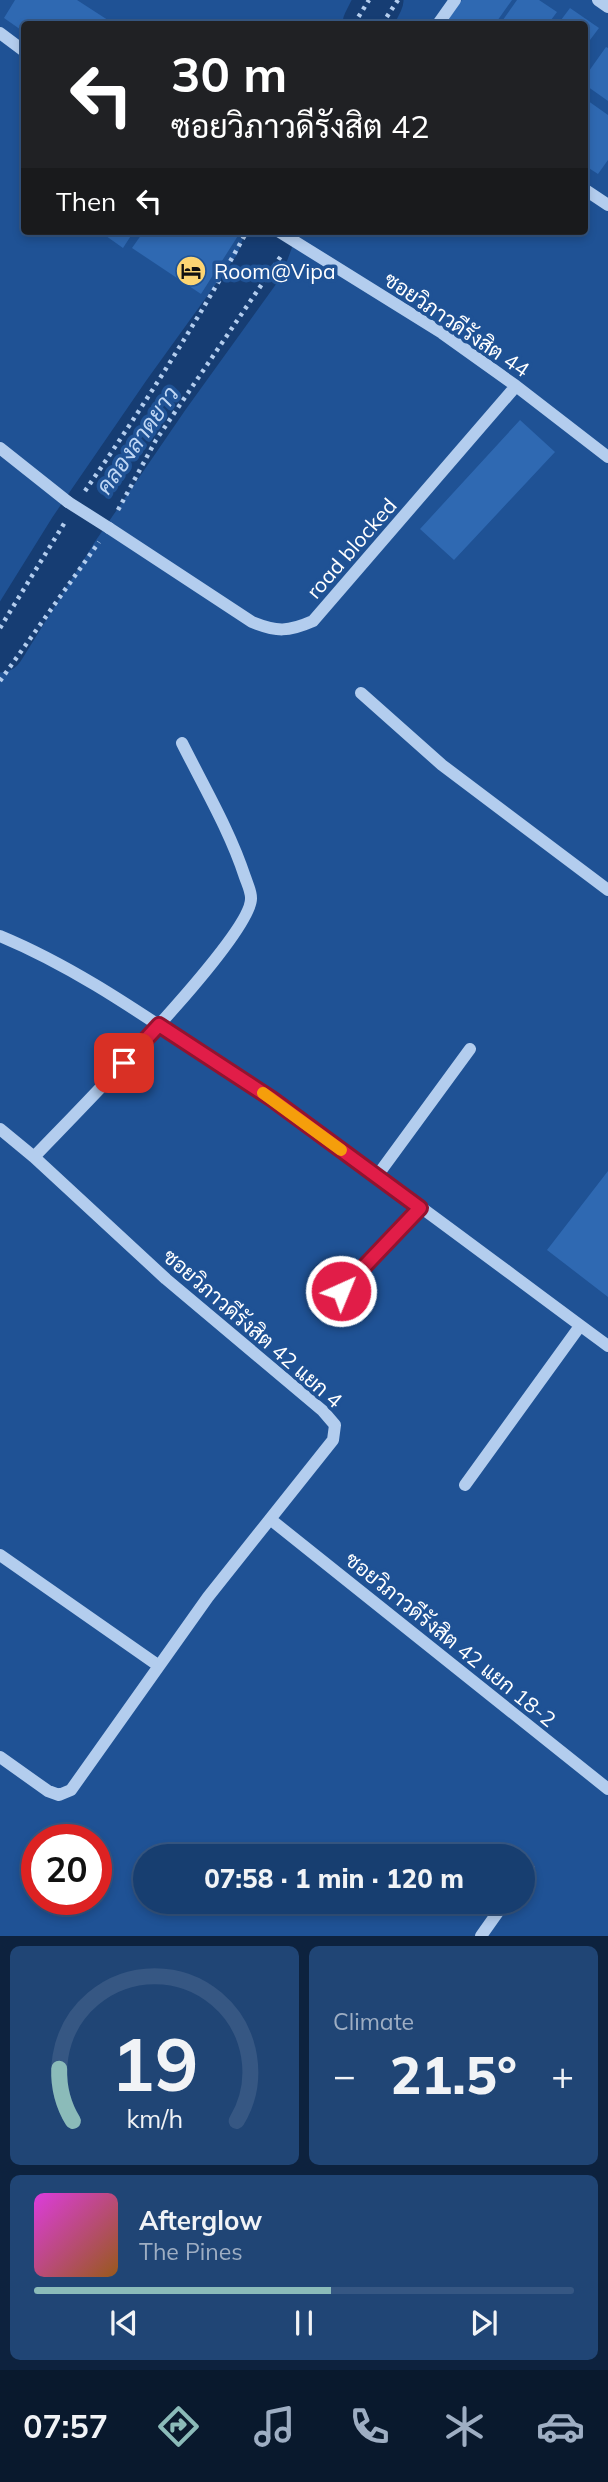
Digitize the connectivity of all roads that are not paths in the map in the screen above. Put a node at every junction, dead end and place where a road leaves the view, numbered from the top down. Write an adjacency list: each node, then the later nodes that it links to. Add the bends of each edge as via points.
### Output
1 (455, 0): 4 (street)
2 (598, 0): 3 (street)
3 (608, 7)
4 (440, 21)
5 (0, 33): 6 (street)
6 (21, 49)
7 (588, 191): 8 (street)
8 (608, 205)
9 (284, 235): 10 (street, ซอยวิภาวดีรังสิต 44, via 442,332)
10 (516, 386): 11 (street, road blocked, bridge, via 313,621 293,630 271,630 252,622 71,505); 12 (street, ซอยวิภาวดีรังสิต 44)
11 (0, 448)
12 (608, 457)
13 (360, 692): 15 (street, via 442,765)
14 (182, 743): 17 (street, via 237,854 251,899 243,920 220,953)
15 (608, 890)
16 (0, 936): 17 (street, via 40,952)
17 (159, 1025): 20 (street); 21 (street, via 272,1099)
18 (470, 1049): 21 (street)
19 (0, 1129): 20 (street)
20 (34, 1157): 27 (street, ซอยวิภาวดีรังสิต 42 แยก 4, via 335,1425 333,1440)
21 (377, 1176): 22 (street)
22 (420, 1208): 23 (street); 24 (street)
23 (341, 1291)
24 (580, 1326): 25 (street); 26 (street)
25 (608, 1346)
26 (465, 1485)
27 (270, 1519): 29 (street, ซอยวิภาวดีรังสิต 42 แยก 4); 31 (street, ซอยวิภาวดีรังสิต 42 แยก 18-2)
28 (0, 1555): 29 (street)
29 (159, 1665): 30 (street, ซอยวิภาวดีรังสิต 42 แยก 4, via 76,1785 65,1794 48,1791)
30 (0, 1757)
31 (608, 1788)
32 (497, 1914): 33 (street)
33 (481, 1936)

